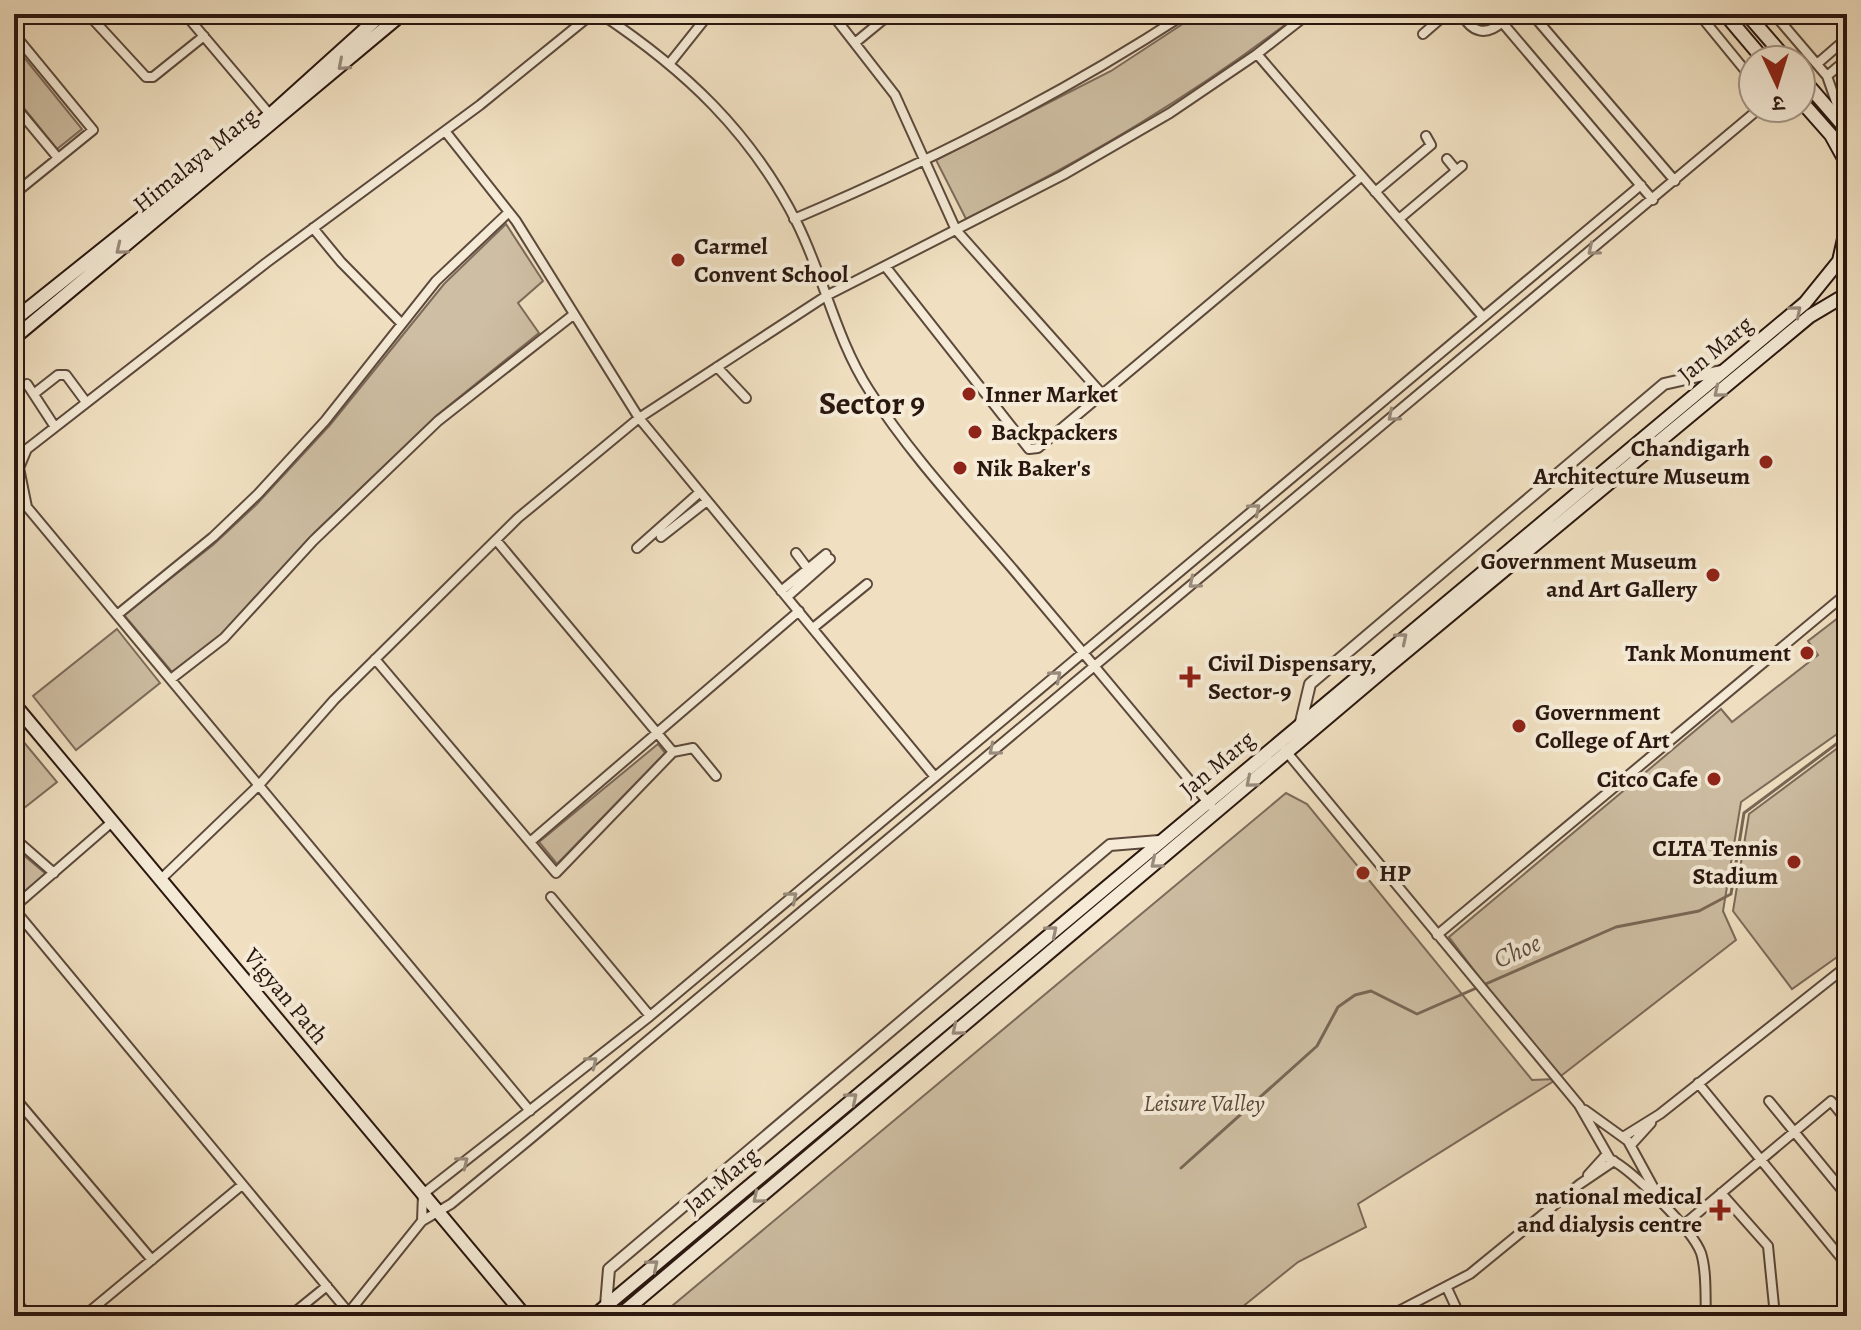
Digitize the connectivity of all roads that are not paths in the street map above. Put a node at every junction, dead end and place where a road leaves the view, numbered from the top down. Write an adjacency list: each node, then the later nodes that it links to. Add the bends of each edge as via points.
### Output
1 (88, 14): 23 (street, via 146,77 153,77)
2 (185, 14): 23 (street)
3 (382, 14): 37 (main road, Himalaya Marg)
4 (402, 14): 37 (main road, Himalaya Marg, one-way to 37)
5 (592, 14): 41 (street)
6 (601, 14): 32 (street)
7 (709, 14): 32 (street)
8 (832, 14): 25 (street)
9 (890, 14): 25 (street)
10 (1185, 14): 45 (street, via 1104,67)
11 (1308, 14): 29 (street)
12 (1446, 14): 22 (street)
13 (1462, 14): 20 (street, via 1478,31 1495,29)
14 (1495, 14): 20 (street)
15 (1532, 14): 48 (street)
16 (1699, 14): 31 (street)
17 (1725, 14): 26 (main road)
18 (1747, 14): 27 (main road)
19 (1774, 14): 28 (street)
20 (1502, 22): 49 (street)
21 (14, 34): 43 (street, via 93,130)
22 (1423, 34)
23 (204, 36): 37 (street)
24 (1847, 38): 33 (street)
25 (856, 42): 45 (street, via 895,95)
26 (1750, 44)
27 (1773, 44)
28 (1800, 44)
29 (1257, 54): 47 (street); 58 (street, via 1170,113)
30 (1847, 59): 34 (street)
31 (1737, 60)
32 (670, 63): 55 (street, via 760,158)
33 (1817, 64): 34 (street)
34 (1827, 76): 40 (street)
35 (1817, 95): 40 (main road)
36 (14, 105): 43 (street)
37 (273, 118): 65 (main road, Himalaya Marg); 67 (main road, Himalaya Marg, one-way to 67)
38 (1817, 119): 46 (main road)
39 (1741, 124): 48 (street)
40 (1846, 128)
41 (445, 131): 53 (street); 57 (street)
42 (1426, 136): 50 (street, via 1431,145)
43 (58, 158): 51 (street)
44 (1447, 159): 56 (street, via 1459,168)
45 (926, 160): 55 (street); 58 (street)
46 (1847, 164)
47 (1362, 176): 50 (street); 72 (street)
48 (1675, 181): 52 (street)
49 (1641, 185): 52 (street); 64 (street)
50 (1375, 192): 56 (street)
51 (14, 194)
52 (1653, 200): 92 (street, one-way to 92)
53 (509, 212): 63 (street); 66 (street, via 436,281)
54 (1847, 212): 59 (main road, Jan Marg)
55 (794, 219): 62 (street)
56 (1399, 219): 64 (street)
57 (313, 228): 66 (street); 74 (street)
58 (956, 230): 60 (street); 72 (street)
59 (1846, 232): 69 (main road, Jan Marg, one-way to 59, via 1828,277 1839,261)
60 (885, 266): 62 (street); 72 (street, via 1029,449 1038,448)
61 (1847, 294): 99 (main road, Jan Marg, one-way to 99, via 1810,316)
62 (826, 296): 68 (street); 90 (street, via 868,389 922,463)
63 (573, 315): 75 (street); 93 (street, via 438,421 313,541 224,638)
64 (1483, 317): 90 (street, one-way to 64)
65 (14, 320)
66 (402, 324): 88 (street, via 258,494)
67 (14, 338)
68 (717, 367): 73 (street); 75 (street)
69 (1725, 370): 95 (main road, Jan Marg, one-way to 69); 95 (street, via 1664,384 1310,684)
70 (27, 384): 71 (street)
71 (35, 393): 74 (street, via 58,375 66,375); 76 (street)
72 (1102, 394)
73 (746, 398)
74 (86, 402): 76 (street)
75 (639, 418): 77 (street); 80 (street)
76 (55, 427): 88 (street, via 27,449 19,468 20,487 27,507)
77 (700, 492): 78 (street); 81 (street)
78 (707, 501): 79 (street); 86 (street)
79 (661, 537)
80 (496, 540): 91 (street); 96 (street)
81 (637, 548)
82 (796, 553): 83 (street)
83 (808, 569): 86 (street); 86 (street, via 828,557)
84 (867, 584): 89 (street)
85 (1847, 593): 113 (street)
86 (784, 594): 87 (street)
87 (799, 611): 89 (street); 96 (street)
88 (117, 615): 93 (street)
89 (813, 628): 101 (street)
90 (1084, 652): 92 (street); 101 (street, one-way to 90)
91 (375, 659): 102 (street); 108 (street)
92 (1095, 666): 103 (street); 135 (street, one-way to 135)
93 (171, 679): 102 (street)
94 (14, 704): 105 (main road, Vigyan Path)
95 (1301, 722): 97 (main road, Jan Marg)
96 (657, 731): 98 (street); 108 (street)
97 (1277, 742): 99 (street); 103 (main road, Jan Marg)
98 (673, 752): 100 (street, via 697,750); 108 (street, via 556,873)
99 (1286, 753): 104 (main road, Jan Marg, one-way to 104); 113 (street)
100 (716, 776)
101 (935, 777): 115 (street, one-way to 101)
102 (259, 785): 110 (street); 120 (street)
103 (1206, 801): 104 (street); 107 (main road, Jan Marg)
104 (1216, 812): 150 (main road, Jan Marg, one-way to 150)
105 (112, 822): 109 (street); 110 (main road, Vigyan Path)
106 (14, 838): 109 (street)
107 (1159, 841): 143 (main road, Jan Marg, one-way to 107); 143 (street, via 1110,845 609,1269)
108 (530, 842)
109 (54, 873): 112 (street)
110 (160, 880): 132 (main road, Vigyan Path)
111 (551, 897): 115 (street)
112 (14, 908): 130 (street)
113 (1437, 935): 119 (street)
114 (1847, 966): 116 (street)
115 (650, 1016): 120 (street, one-way to 115)
116 (1698, 1083): 121 (street); 127 (street)
117 (14, 1097): 138 (street)
118 (1769, 1101): 123 (street)
119 (1579, 1105): 124 (street); 126 (street)
120 (530, 1111): 132 (street, one-way to 120)
121 (1660, 1114): 124 (street); 125 (street)
122 (1847, 1121): 123 (street, via 1831,1101)
123 (1794, 1132): 127 (street); 133 (street)
124 (1621, 1137): 125 (street); 126 (street, via 1610,1141)
125 (1631, 1147): 128 (street, via 1628,1158); 134 (street)
126 (1606, 1152): 128 (street); 129 (street)
127 (1760, 1160): 131 (street); 139 (street)
128 (1616, 1162): 129 (street); 134 (street)
129 (1580, 1184): 141 (street)
130 (242, 1185): 138 (street); 140 (street)
131 (1721, 1193): 137 (street); 154 (street, via 1768,1246)
132 (423, 1194): 135 (main road, Vigyan Path); 136 (street)
133 (1847, 1196)
134 (1661, 1202): 137 (street)
135 (438, 1213): 136 (street); 148 (main road, Vigyan Path)
136 (422, 1221): 144 (street)
137 (1681, 1227): 153 (street, via 1704,1263)
138 (152, 1260): 146 (street)
139 (1847, 1265)
140 (327, 1286): 144 (street); 147 (street)
141 (1447, 1288): 151 (street); 152 (street)
142 (14, 1299): 145 (street)
143 (606, 1305): 149 (main road, Jan Marg)
144 (348, 1314)
145 (28, 1316)
146 (84, 1316)
147 (290, 1316)
148 (525, 1316)
149 (594, 1316)
150 (619, 1316)
151 (1389, 1316)
152 (1460, 1316)
153 (1706, 1316)
154 (1775, 1316)

